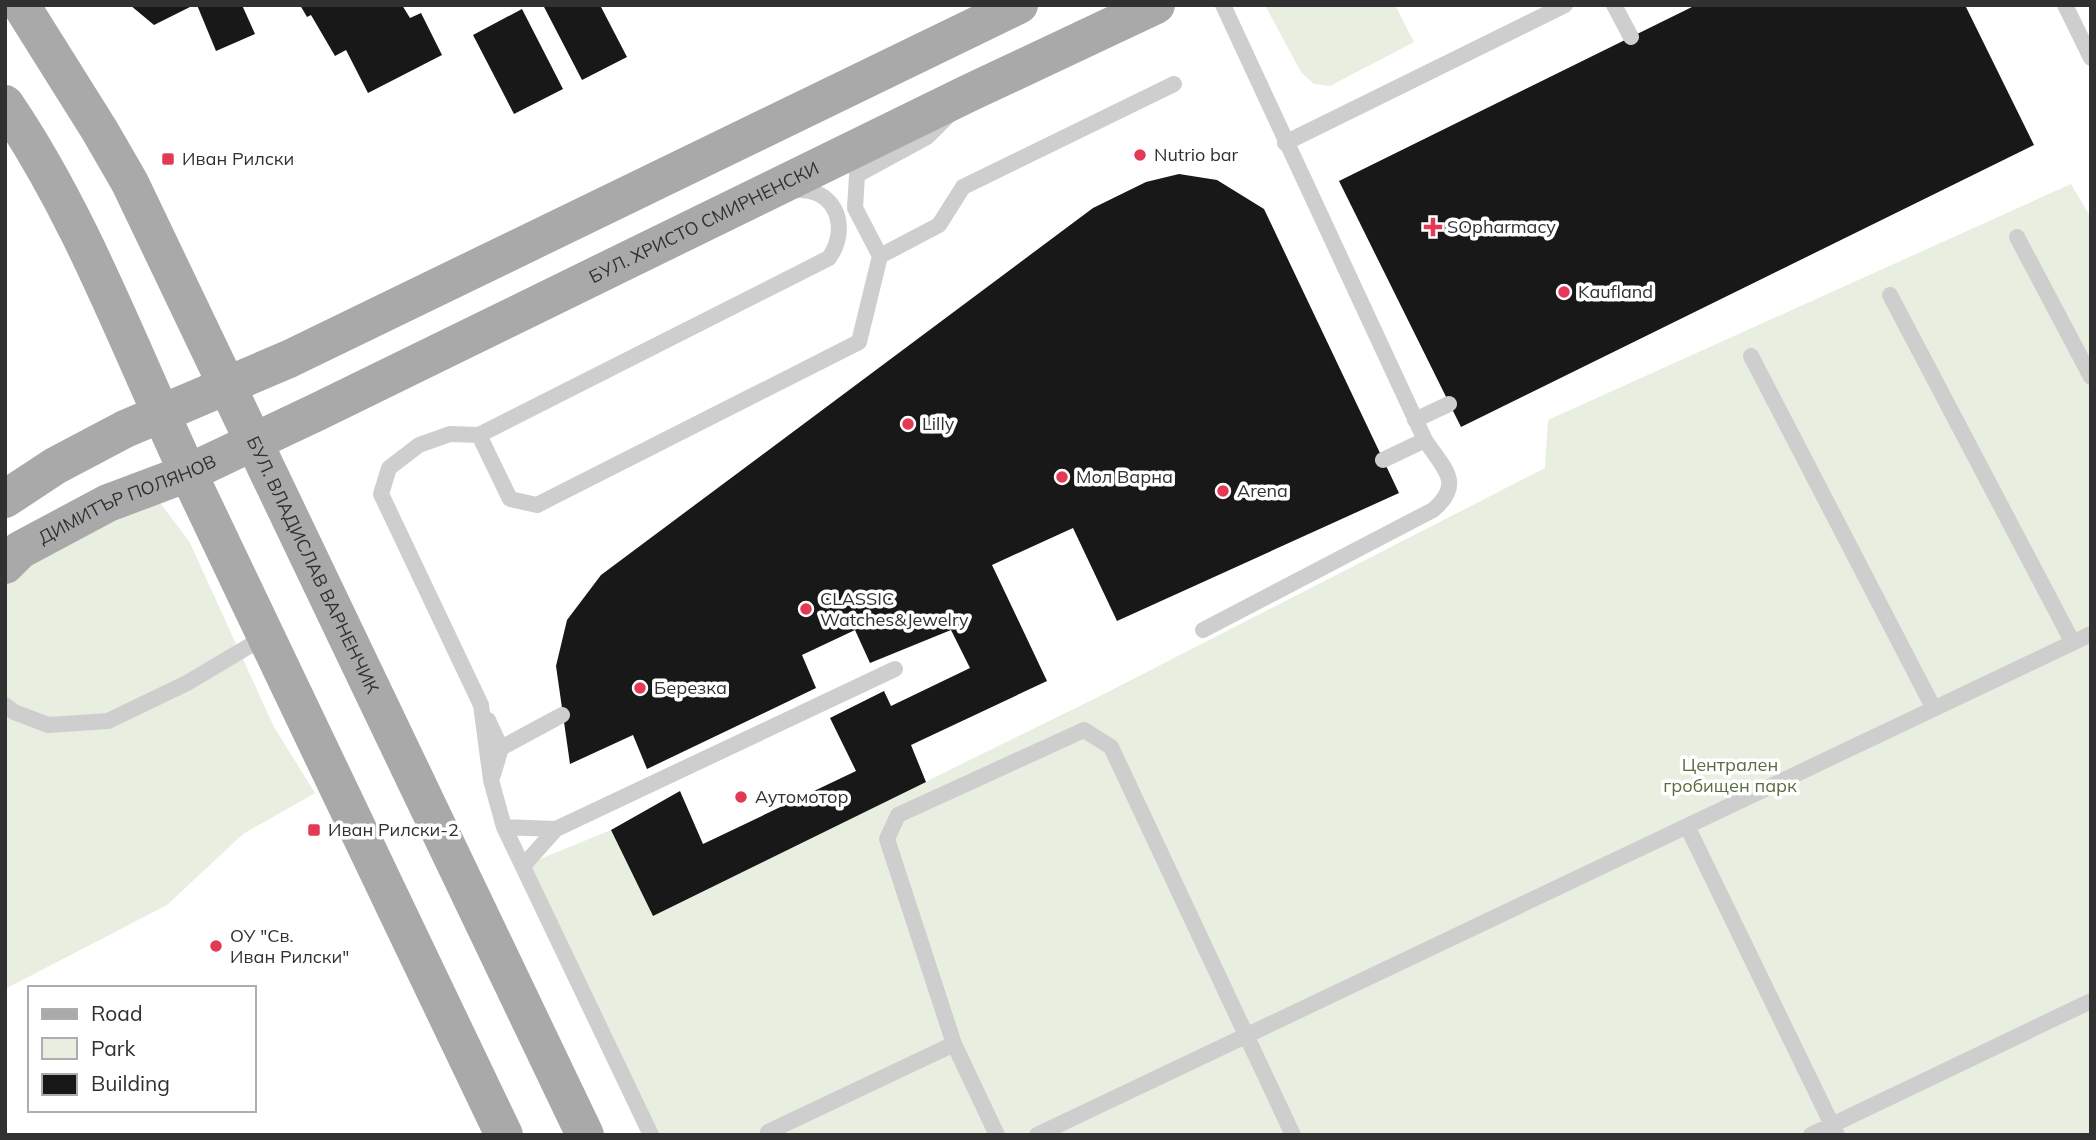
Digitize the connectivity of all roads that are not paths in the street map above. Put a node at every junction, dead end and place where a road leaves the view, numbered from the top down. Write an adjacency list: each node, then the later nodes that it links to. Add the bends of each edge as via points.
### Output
1 (21, 5): 20 (main road, БУЛ. ВЛАДИСЛАВ ВАРНЕНЧИК, via 130,183)
2 (1019, 5): 20 (main road, via 296,356)
3 (1156, 5): 11 (main road, БУЛ. ХРИСТО СМИРНЕНСКИ)
4 (1223, 5): 13 (lane)
5 (1565, 5): 13 (lane)
6 (1614, 5): 8 (lane)
7 (2065, 5): 9 (lane)
8 (1631, 37)
9 (2091, 58)
10 (1174, 84): 16 (lane, via 963,187 939,225)
11 (969, 93): 14 (main road, БУЛ. ХРИСТО СМИРНЕНСКИ); 16 (lane, via 927,137 857,176 855,208)
12 (5, 104): 22 (main road, via 36,150 81,234)
13 (1285, 143): 23 (lane)
14 (745, 204): 24 (lane, via 799,190 821,196 839,222 836,247 829,258); 25 (main road, БУЛ. ХРИСТО СМИРНЕНСКИ)
15 (2017, 237): 19 (lane)
16 (880, 256): 24 (lane, via 859,342 537,505 510,499)
17 (1891, 295): 34 (lane)
18 (1751, 356): 38 (lane)
19 (2091, 377)
20 (227, 385): 22 (main road); 25 (main road, БУЛ. ВЛАДИСЛАВ ВАРНЕНЧИК)
21 (1449, 404): 23 (lane)
22 (162, 411): 28 (main road); 29 (main road)
23 (1415, 421): 26 (lane)
24 (479, 435): 37 (lane, via 450,434 419,446 389,468 381,494)
25 (253, 440): 28 (main road, ДИМИТЪР ПОЛЯНОВ); 52 (main road, БУЛ. ВЛАДИСЛАВ ВАРНЕНЧИК)
26 (1425, 440): 27 (lane); 31 (lane, via 1449,477 1451,487 1440,505)
27 (1383, 460)
28 (188, 472): 30 (main road, ДИМИТЪР ПОЛЯНОВ, via 108,503 20,551); 33 (main road)
29 (5, 499)
30 (5, 565)
31 (1203, 630)
32 (2091, 634): 34 (lane)
33 (266, 636): 36 (lane, via 187,683 108,721 48,725); 51 (main road)
34 (2073, 643): 38 (lane)
35 (895, 669): 44 (lane)
36 (5, 705)
37 (481, 705): 40 (lane); 41 (lane)
38 (1934, 709): 42 (lane)
39 (562, 715): 40 (lane)
40 (501, 748): 41 (lane)
41 (491, 780): 43 (lane)
42 (1687, 826): 47 (lane); 49 (lane)
43 (505, 827): 44 (lane); 45 (lane)
44 (556, 829): 45 (lane)
45 (523, 866): 53 (lane)
46 (2091, 1002): 49 (lane)
47 (1245, 1036): 48 (lane, via 1111,747 1084,730 898,815 887,839); 55 (lane); 56 (lane)
48 (954, 1044): 50 (lane); 54 (lane)
49 (1835, 1129): 57 (lane)
50 (768, 1132)
51 (505, 1135)
52 (585, 1135)
53 (651, 1135)
54 (997, 1135)
55 (1037, 1135)
56 (1293, 1135)
57 (1811, 1135)

